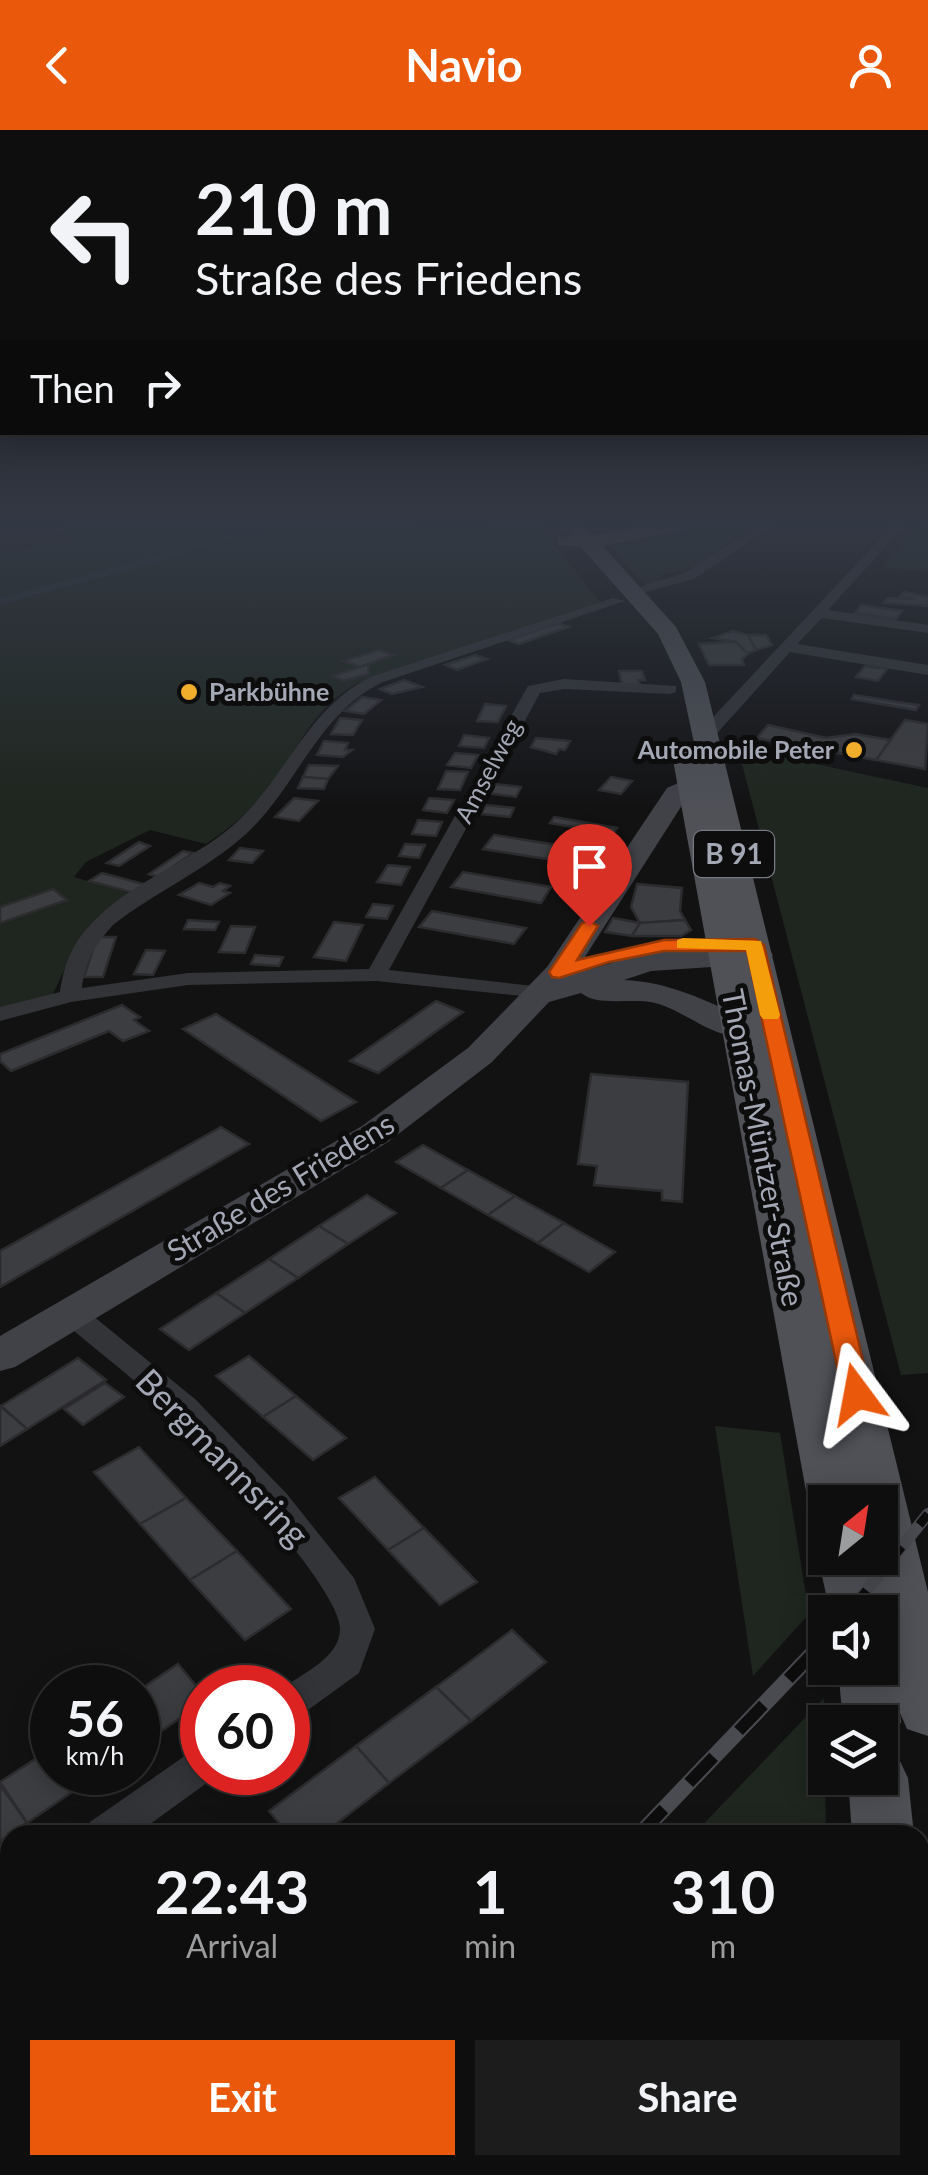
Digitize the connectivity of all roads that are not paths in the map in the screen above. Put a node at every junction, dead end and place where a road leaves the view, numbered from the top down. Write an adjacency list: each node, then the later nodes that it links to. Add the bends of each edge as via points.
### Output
1 (558, 618): 15 (street, via 345,696 268,801 232,837 98,926 80,953)
2 (638, 618): 9 (main road, Thomas-Müntzer-Straße / B 91, via 656,649)
3 (647, 618): 10 (main road, Thomas-Müntzer-Straße / B 91, via 681,652)
4 (813, 618): 7 (street)
5 (853, 618): 6 (street)
6 (928, 630)
7 (787, 647): 8 (street); 10 (street)
8 (928, 670)
9 (664, 689): 11 (main road, Thomas-Müntzer-Straße / B 91); 13 (street, Amselweg, via 551,684 528,695)
10 (705, 736): 12 (main road, Thomas-Müntzer-Straße / B 91)
11 (691, 785): 12 (main road, Thomas-Müntzer-Straße / B 91, via 704,852); 14 (street, Straße des Friedens, via 676,794)
12 (739, 949): 14 (street, Straße des Friedens); 17 (main road, Thomas-Müntzer-Straße / B 91); 22 (main road, Thomas-Müntzer-Straße / B 91)
13 (376, 975): 14 (street); 15 (street, via 188,978)
14 (551, 983): 17 (street, via 670,994); 18 (street, Straße des Friedens, via 480,1055 407,1112)
15 (70, 996): 16 (street)
16 (0, 1014)
17 (738, 1028): 20 (main road, Thomas-Müntzer-Straße / B 91)
18 (72, 1314): 19 (street, Straße des Friedens); 21 (street, Bergmannsring, via 184,1408 275,1502 342,1588 358,1629 347,1662)
19 (0, 1356)
20 (831, 1485)
21 (310, 1688)
22 (928, 1711)
23 (180, 1781): 25 (street)
24 (879, 1795): 26 (main road)
25 (118, 1825)
26 (882, 1825)

